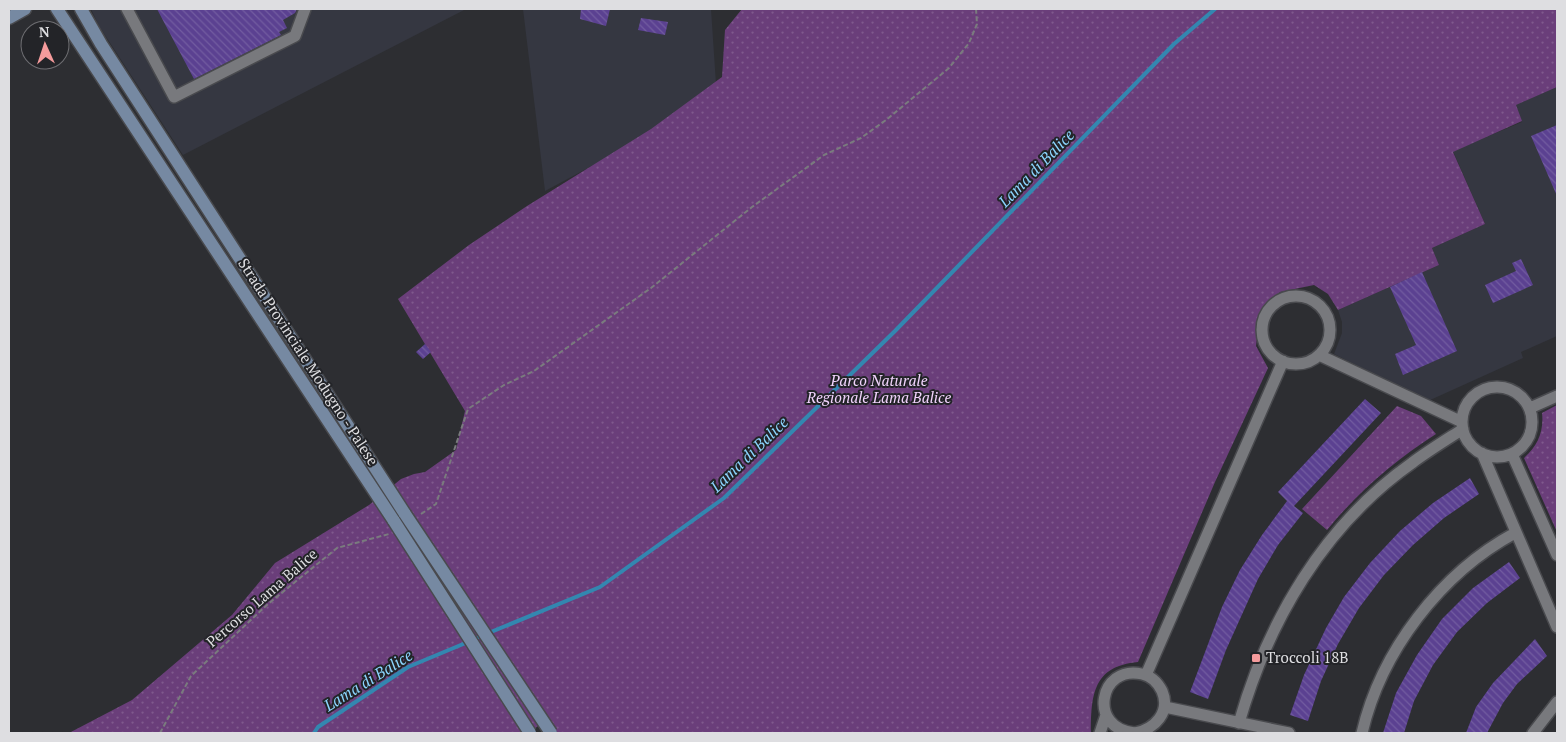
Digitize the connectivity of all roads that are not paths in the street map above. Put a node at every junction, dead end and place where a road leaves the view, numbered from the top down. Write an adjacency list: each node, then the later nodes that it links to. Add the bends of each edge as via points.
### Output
1 (25, 9): 6 (main road)
2 (57, 9): 22 (main road, Strada Provinciale Modugno - Palese, bridge)
3 (81, 9): 23 (main road, Strada Provinciale Modugno - Palese, bridge, via 405,514)
4 (127, 9): 5 (street, via 174,97 295,36)
5 (305, 9)
6 (9, 18)
7 (1319, 354): 8 (street, via 1300,364); 8 (street, via 1330,335 1325,313 1308,298 1286,298 1276,302 1268,311 1262,332 1271,353); 11 (street)
8 (1283, 361): 17 (street)
9 (1557, 396): 10 (street)
10 (1530, 408): 11 (street, via 1522,396 1510,388 1490,387 1477,392 1468,402); 13 (street, via 1531,434 1524,446)
11 (1462, 426): 12 (street, via 1468,441); 21 (street, via 1381,488 1312,566 1272,632)
12 (1482, 453): 13 (street, via 1500,457); 14 (street)
13 (1512, 454): 15 (street)
14 (1515, 533): 16 (street); 27 (street, via 1472,560 1436,595 1391,659 1374,694)
15 (1557, 555)
16 (1557, 628)
17 (1146, 674): 19 (street, via 1159,686); 20 (street, via 1125,674 1109,685 1104,700)
18 (1557, 702): 28 (street)
19 (1165, 707): 21 (street); 25 (street, via 1153,727)
20 (1106, 715): 24 (street); 25 (street, via 1117,729)
21 (1239, 723): 26 (street)
22 (530, 733)
23 (550, 733)
24 (1100, 733)
25 (1135, 733)
26 (1289, 733)
27 (1362, 733)
28 (1533, 733)

